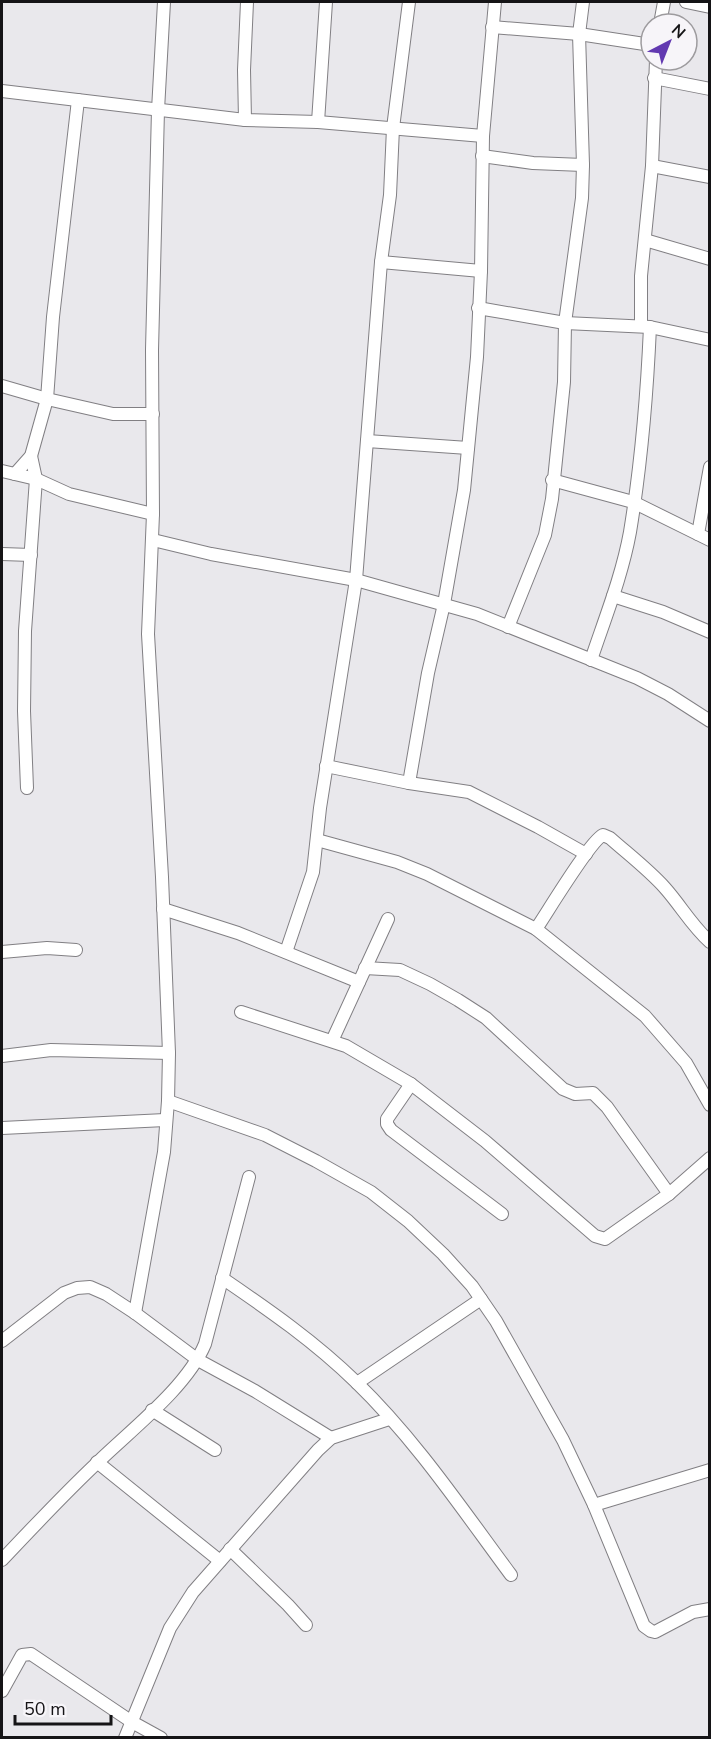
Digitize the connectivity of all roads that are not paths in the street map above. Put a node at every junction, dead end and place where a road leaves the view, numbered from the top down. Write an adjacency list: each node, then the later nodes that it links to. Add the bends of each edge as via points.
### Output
1 (164, 2): 17 (street)
2 (247, 2): 18 (street)
3 (326, 2): 19 (street)
4 (408, 2): 20 (street)
5 (495, 2): 9 (street)
6 (583, 2): 10 (street)
7 (686, 2): 8 (street)
8 (710, 7)
9 (492, 27): 10 (street); 21 (street)
10 (579, 34): 11 (street); 23 (street)
11 (639, 43)
12 (655, 72): 13 (street)
13 (654, 78): 14 (street); 24 (street)
14 (710, 89)
15 (2, 91): 16 (street)
16 (78, 100): 17 (street); 35 (street)
17 (158, 110): 18 (street); 36 (street)
18 (245, 120): 19 (street)
19 (318, 122): 20 (street)
20 (393, 128): 21 (street); 28 (street)
21 (483, 136): 22 (street)
22 (482, 156): 23 (street); 29 (street)
23 (583, 165): 31 (street)
24 (652, 166): 25 (street); 26 (street)
25 (710, 177)
26 (645, 240): 27 (street); 32 (street, via 641,276)
27 (710, 259)
28 (381, 262): 29 (street); 37 (street)
29 (481, 271): 30 (street)
30 (478, 308): 31 (street); 38 (street)
31 (565, 323): 32 (street); 44 (street, via 564,382)
32 (645, 326): 33 (street); 45 (street, via 641,443)
33 (710, 340)
34 (2, 386): 35 (street)
35 (47, 399): 36 (street, via 113,414); 39 (street)
36 (153, 414): 46 (street)
37 (367, 441): 38 (street); 51 (street)
38 (468, 448): 53 (street)
39 (31, 456): 42 (street); 43 (street)
40 (710, 467): 47 (street)
41 (2, 471): 42 (street)
42 (15, 474): 43 (street)
43 (36, 479): 46 (street, via 69,494); 50 (street)
44 (552, 480): 45 (street); 54 (street, via 544,535)
45 (633, 502): 47 (street); 52 (street)
46 (153, 514): 48 (street)
47 (704, 537)
48 (153, 540): 51 (street); 63 (street, via 148,634)
49 (2, 554): 50 (street)
50 (31, 555): 60 (street, via 25,631)
51 (356, 580): 53 (street); 58 (street)
52 (613, 596): 55 (street); 56 (street)
53 (444, 604): 54 (street); 59 (street)
54 (508, 627): 56 (street)
55 (710, 632)
56 (591, 660): 57 (street, via 637,678)
57 (710, 721)
58 (326, 766): 59 (street); 61 (street)
59 (409, 783): 62 (street, via 470,792)
60 (27, 788)
61 (317, 840): 65 (street, via 417,870); 69 (street, via 313,872)
62 (586, 854): 65 (street); 66 (street, via 598,837 610,838 663,886)
63 (164, 909): 69 (street); 74 (street)
64 (388, 919): 70 (street)
65 (536, 929): 78 (street, via 645,1016 686,1063)
66 (710, 942)
67 (76, 950): 68 (street)
68 (2, 952)
69 (286, 952): 71 (street)
70 (366, 968): 71 (street); 83 (street, via 400,970 430,984 486,1018 563,1089 575,1094 593,1093)
71 (359, 982): 73 (street)
72 (241, 1012): 73 (street)
73 (332, 1041): 76 (street)
74 (169, 1053): 75 (street, via 51,1050); 77 (street)
75 (2, 1056)
76 (411, 1084): 83 (street, via 485,1141 595,1236 605,1239); 84 (street, via 387,1119 391,1130)
77 (168, 1101): 79 (street); 86 (street, via 265,1135 370,1192 443,1254)
78 (710, 1105)
79 (165, 1120): 80 (street); 87 (street, via 164,1152)
80 (2, 1128)
81 (710, 1158): 83 (street)
82 (249, 1177): 85 (street)
83 (669, 1194)
84 (502, 1214)
85 (222, 1278): 89 (street); 90 (street, via 296,1329)
86 (481, 1299): 90 (street); 97 (street, via 563,1440)
87 (135, 1313): 88 (street, via 90,1287 77,1288 64,1293); 89 (street)
88 (2, 1341)
89 (198, 1360): 91 (street); 93 (street)
90 (357, 1383): 92 (street)
91 (152, 1410): 94 (street); 95 (street)
92 (389, 1419): 93 (street); 101 (street, via 430,1465)
93 (331, 1438): 98 (street)
94 (215, 1450)
95 (97, 1462): 99 (street); 100 (street)
96 (710, 1470): 97 (street)
97 (594, 1505): 102 (street, via 647,1629 655,1632 693,1612)
98 (230, 1549): 100 (street); 103 (street)
99 (2, 1560)
100 (220, 1560): 105 (street, via 170,1628)
101 (511, 1575)
102 (710, 1609)
103 (306, 1625)
104 (2, 1691): 105 (street, via 22,1655 31,1654)
105 (132, 1722): 106 (street); 107 (street)
106 (125, 1737)
107 (161, 1737)

